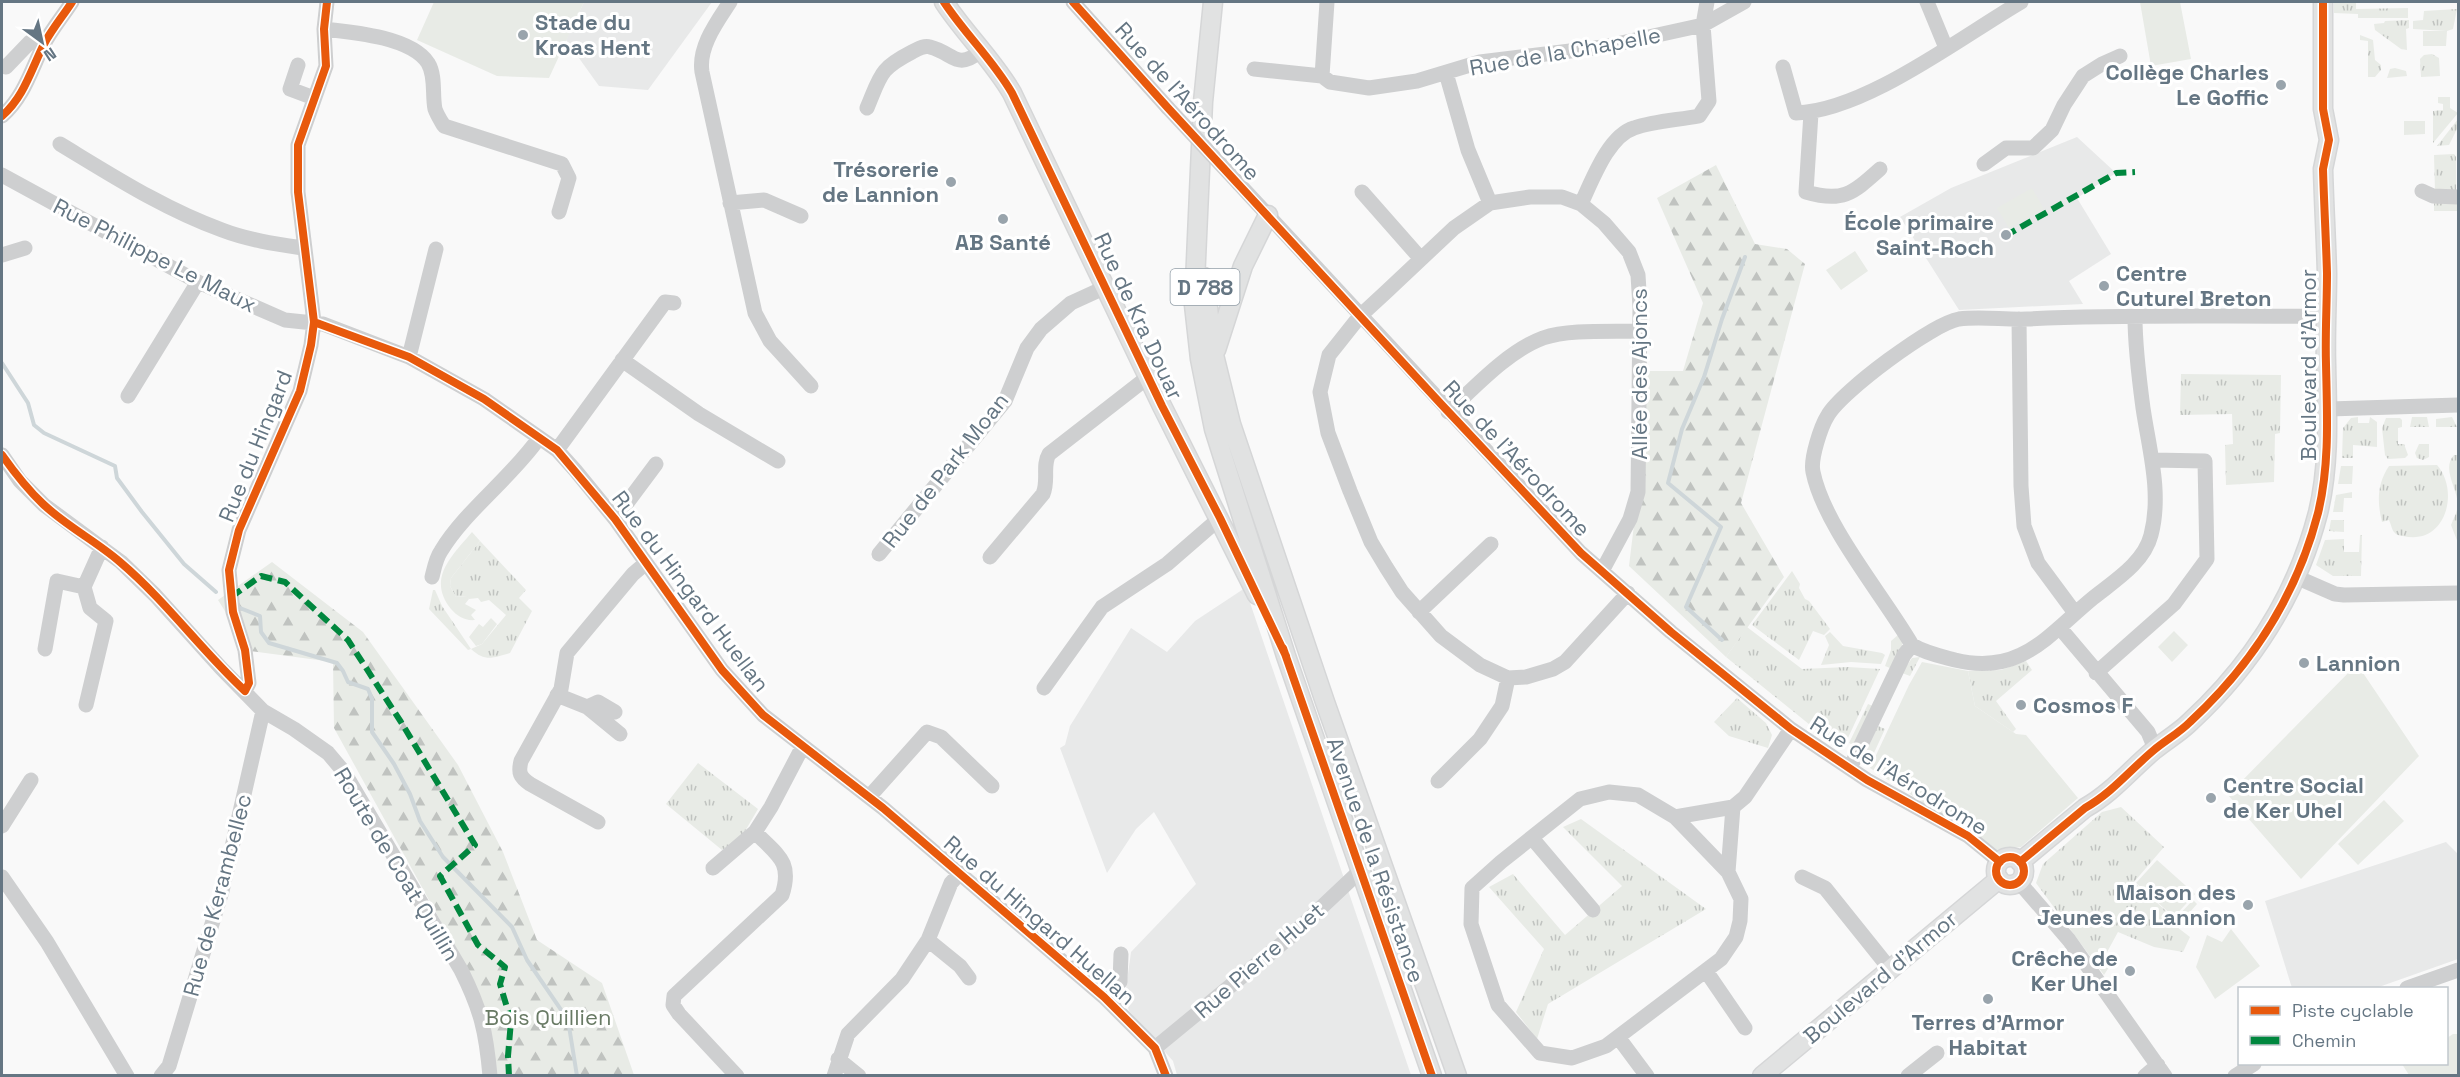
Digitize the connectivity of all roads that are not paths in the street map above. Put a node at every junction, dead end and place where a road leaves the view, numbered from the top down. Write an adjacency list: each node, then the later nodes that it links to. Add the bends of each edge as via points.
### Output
1 (72, 2): 15 (street)
2 (327, 2): 14 (street, Rue du Hingard)
3 (730, 2): 36 (street, via 701,59)
4 (944, 2): 17 (main road, Rue de Kra Douar)
5 (1073, 2): 40 (street, Rue de l'Aérodrome, bridge)
6 (1213, 2): 42 (main road, Avenue de la Résistance / D 788)
7 (1327, 2): 24 (street)
8 (1707, 2): 13 (street)
9 (1744, 2): 13 (street, Rue de la Chapelle)
10 (1927, 2): 16 (street)
11 (2021, 2): 16 (street)
12 (2324, 2): 52 (main road, Boulevard d'Armor, via 2323,109 2329,140 2324,169)
13 (1703, 25): 23 (street, Rue de la Chapelle, via 1603,47 1480,62); 38 (street, via 1709,101 1699,116 1632,128 1618,137)
14 (324, 29): 25 (street, Rue du Hingard, via 326,66); 39 (street, via 375,34 416,51 428,64 435,110 444,126 562,164 569,178)
15 (45, 43): 20 (street, via 30,42); 28 (street, via 22,93)
16 (1946, 48): 27 (street, via 1878,87)
17 (981, 51): 26 (street, via 963,62 930,47 920,48 885,68); 49 (main road, Rue de Kra Douar, via 1012,93)
18 (2120, 57): 30 (street, via 2083,76 2052,130 2033,148 2006,148)
19 (298, 65): 25 (street, via 290,89)
20 (2, 66)
21 (1783, 67): 27 (street, via 1796,113)
22 (1254, 69): 24 (street, Rue de la Chapelle)
23 (1446, 73): 24 (street, Rue de la Chapelle, via 1369,88 1330,82); 37 (street, via 1468,150)
24 (1322, 76)
25 (314, 98): 43 (street, Rue du Hingard, via 298,145)
26 (867, 108)
27 (1811, 112): 31 (street, via 1806,192 1828,199 1854,191)
28 (2, 116)
29 (60, 144): 43 (street, via 165,207 224,231)
30 (1984, 164)
31 (1880, 169)
32 (2, 175): 48 (street, Rue Philippe Le Maux)
33 (2422, 191): 35 (street, via 2433,196)
34 (1362, 192): 47 (street)
35 (2458, 197)
36 (730, 203): 41 (street, via 764,200); 61 (street, via 759,323)
37 (1490, 203): 38 (street, Allée des Ajoncs, via 1562,197); 47 (street, Allée des Ajoncs, via 1454,228)
38 (1581, 204): 56 (street, Allée des Ajoncs, via 1629,252 1638,275)
39 (560, 212)
40 (1268, 215): 51 (street, Rue de l'Aérodrome); 57 (main road, via 1243,266)
41 (801, 216)
42 (1197, 219): 57 (main road, Avenue de la Résistance / D 788); 90 (main road, Avenue de la Résistance / D 788, via 1194,304 1214,429)
43 (303, 248): 55 (street, Rue du Hingard)
44 (25, 249): 46 (street)
45 (436, 249): 58 (street)
46 (2, 255)
47 (1421, 259): 51 (street, Allée des Ajoncs)
48 (198, 282): 55 (street, Rue Philippe Le Maux, via 285,320); 62 (street)
49 (1106, 287): 60 (main road, Rue de Kra Douar); 76 (street, Rue de Park Moan, via 1071,303 1041,329 1000,408)
50 (674, 303): 59 (street, via 665,302)
51 (1360, 316): 65 (street, Rue de l'Aérodrome); 85 (street, Allée des Ajoncs, via 1329,355 1320,392 1328,433 1371,542)
52 (2327, 316): 53 (street); 64 (main road, Boulevard d'Armor)
53 (2135, 317): 54 (street); 69 (street, via 2138,370)
54 (2019, 319): 86 (street, via 2024,526 2038,563); 89 (street, via 1958,319 1930,331 1839,402 1827,415 1817,441 1812,469 1827,509)
55 (314, 322): 58 (street, Rue du Hingard Huellan); 94 (street, Rue du Hingard, via 300,391 239,530 229,570 233,612 245,650 249,683)
56 (1640, 331): 65 (street, via 1544,338 1525,347); 79 (street, Allée des Ajoncs, via 1638,492 1630,519)
57 (1214, 355): 140 (main road, Avenue de la Résistance / D 788, via 1232,424 1295,615)
58 (410, 357): 66 (street, Rue du Hingard Huellan, via 484,399)
59 (622, 360): 67 (street); 70 (street, via 699,414)
60 (1148, 377): 72 (main road, Rue de Kra Douar); 77 (street, via 1049,454 1043,494)
61 (811, 386)
62 (128, 396)
63 (2458, 405): 64 (street)
64 (2329, 408): 81 (main road, Boulevard d'Armor, via 2318,512)
65 (1448, 412): 79 (street, Rue de l'Aérodrome)
66 (539, 438): 67 (street, Rue du Hingard Huellan); 80 (street, via 455,532 440,552)
67 (556, 450): 73 (street, Rue du Hingard Huellan)
68 (2, 455): 75 (street, Route de Coat Quillin, via 44,505)
69 (2153, 460): 86 (street, via 2151,535 2141,556); 91 (street, via 2205,460 2207,559 2174,604)
70 (778, 461)
71 (656, 464): 73 (street)
72 (1220, 518): 90 (main road, Rue de Kra Douar); 93 (street, via 1167,564 1102,607)
73 (615, 519): 78 (street, Rue du Hingard Huellan)
74 (1491, 544): 85 (street)
75 (102, 547): 82 (street); 94 (street, Route de Coat Quillin, via 155,595 220,668)
76 (879, 554)
77 (990, 557)
78 (646, 563): 95 (street, via 567,653); 102 (street, Rue du Hingard Huellan, via 729,678 763,715)
79 (1602, 571): 83 (street, Rue de l'Aérodrome)
80 (432, 577)
81 (2296, 577): 84 (street, via 2344,595); 103 (main road, Boulevard d'Armor, via 2275,620 2238,671 2188,724)
82 (84, 587): 88 (street, via 57,581); 96 (street, via 90,608 106,621)
83 (1628, 593): 92 (street, via 1565,662 1526,677); 100 (street, Rue de l'Aérodrome)
84 (2458, 593)
85 (1419, 612): 92 (street, Allée des Ajoncs, via 1441,636 1480,665)
86 (2075, 613): 87 (street)
87 (2060, 628): 89 (street, via 2030,652 1992,663 1966,663); 91 (street)
88 (45, 649)
89 (1908, 650): 104 (street)
90 (1286, 656): 117 (main road, Avenue de la Résistance / D 788)
91 (2096, 673): 103 (street, via 2148,732)
92 (1508, 678): 106 (street, via 1502,706 1480,739)
93 (1044, 688)
94 (245, 690): 98 (street, Route de Coat Quillin)
95 (557, 695): 97 (street); 111 (street, via 521,761 521,778)
96 (86, 705)
97 (587, 707): 99 (street, via 598,702); 101 (street)
98 (263, 711): 142 (street, Rue de Kerambellec, via 222,891 169,1066); 143 (street, Route de Coat Quillin, via 328,753 344,772 475,998 484,1026)
99 (615, 712)
100 (1791, 729): 104 (street, Rue de l'Aérodrome); 109 (street, via 1745,797)
101 (620, 734)
102 (803, 746): 108 (street, Rue du Hingard Huellan); 113 (street)
103 (2155, 749): 115 (main road, Boulevard d'Armor, via 2119,784)
104 (1850, 768): 118 (street, Rue de l'Aérodrome, via 1968,836)
105 (31, 780): 112 (street)
106 (1438, 781)
107 (992, 786): 108 (street, via 940,737 927,732)
108 (869, 797): 120 (street, Rue du Hingard Huellan)
109 (1733, 807): 110 (street); 119 (street)
110 (1675, 817): 114 (street, via 1638,795 1609,792 1580,799); 119 (street)
111 (598, 822)
112 (2, 826)
113 (755, 832): 116 (street); 144 (street, via 784,862 787,878 782,895 676,991 673,1005)
114 (1532, 838): 124 (street); 134 (street, via 1472,888 1471,924 1498,1005 1540,1053 1572,1058 1606,1046)
115 (2020, 862): 118 (main road, via 2008,858); 123 (main road, via 2024,870)
116 (713, 868)
117 (1361, 870): 135 (street, Rue Pierre Huet, via 1290,937); 148 (main road, Avenue de la Résistance / D 788)
118 (2000, 870): 123 (main road, via 2006,884); 127 (main road, Boulevard d'Armor)
119 (1728, 872): 129 (street, via 1741,899 1738,929 1729,950)
120 (960, 873): 125 (street, via 951,883); 132 (street, Rue du Hingard Huellan)
121 (2, 877): 141 (street, via 59,961)
122 (1802, 877): 127 (street, via 1825,888)
123 (2019, 882): 139 (street, via 2069,940)
124 (1593, 910)
125 (928, 940): 130 (street); 137 (street, via 902,979 848,1034)
126 (1121, 954): 132 (street, via 1120,982)
127 (1890, 969): 150 (main road, Boulevard d'Armor)
128 (2458, 970): 131 (street)
129 (1706, 971): 133 (street); 134 (street)
130 (969, 978)
131 (2410, 987)
132 (1104, 997): 135 (street, Rue du Hingard Huellan)
133 (1745, 1028)
134 (1618, 1037): 149 (street)
135 (1155, 1048): 147 (street, Rue du Hingard Huellan)
136 (1937, 1053): 151 (street)
137 (838, 1059): 145 (street); 146 (street)
138 (2252, 1065): 153 (street)
139 (2162, 1070): 152 (street)
140 (1457, 1073)
141 (127, 1076)
142 (161, 1076)
143 (490, 1076)
144 (737, 1076)
145 (834, 1076)
146 (859, 1076)
147 (1166, 1076)
148 (1432, 1076)
149 (1647, 1076)
150 (1762, 1076)
151 (1908, 1076)
152 (2145, 1076)
153 (2235, 1076)

